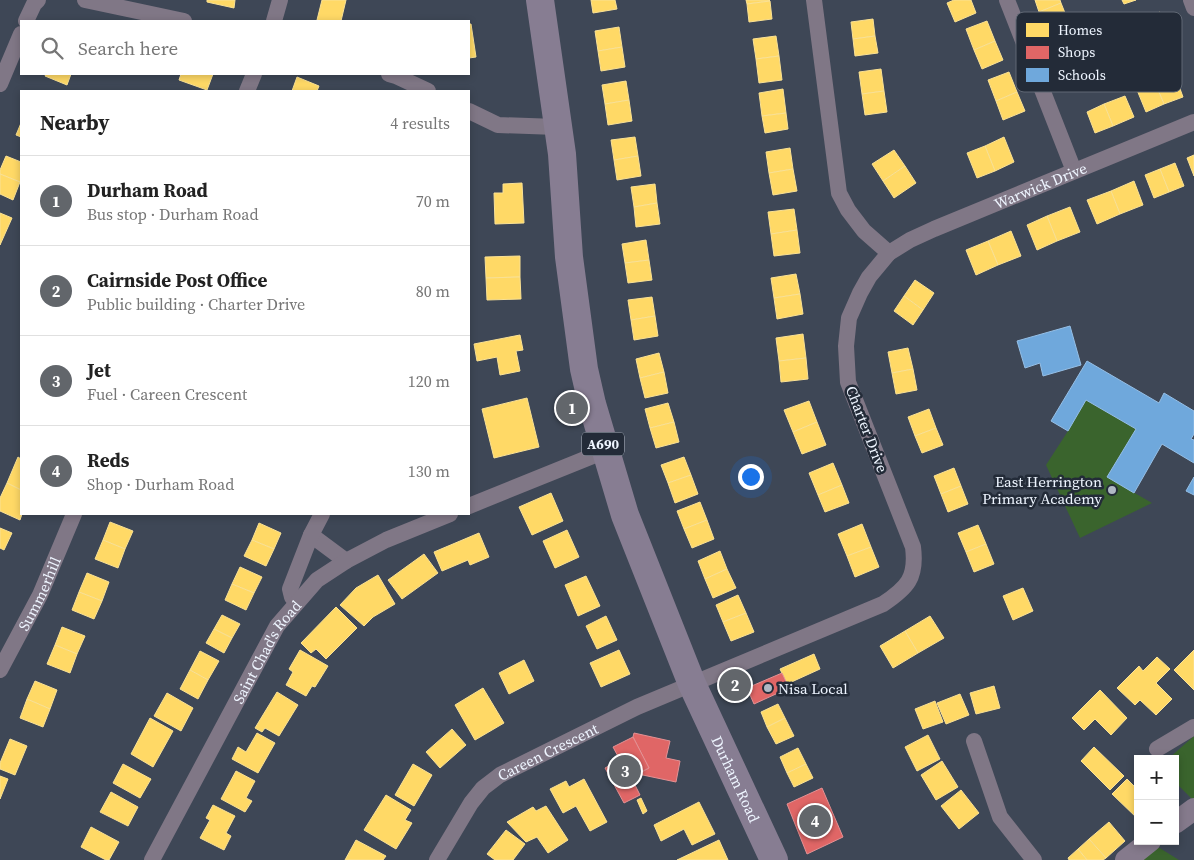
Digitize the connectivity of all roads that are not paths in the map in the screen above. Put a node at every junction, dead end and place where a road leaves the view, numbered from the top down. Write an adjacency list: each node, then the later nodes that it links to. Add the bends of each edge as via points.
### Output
1 (38, 0): 9 (street)
2 (85, 0): 10 (street)
3 (280, 0): 11 (street)
4 (540, 0): 22 (highway, Durham Road / A690)
5 (814, 0): 24 (street, via 839,192 864,231)
6 (1007, 0): 12 (street)
7 (1191, 0): 8 (street)
8 (1194, 8)
9 (26, 20)
10 (179, 20)
11 (274, 20)
12 (1016, 23)
13 (20, 36): 16 (street)
14 (254, 75): 17 (street)
15 (392, 75): 18 (street)
16 (0, 84)
17 (247, 90)
18 (426, 90)
19 (1043, 92): 23 (street)
20 (470, 110): 22 (street, via 498,124)
21 (1194, 122): 23 (street, Warwick Drive)
22 (557, 127): 25 (highway, Durham Road / A690, via 584,369)
23 (1074, 171): 24 (street, Warwick Drive, via 934,228)
24 (889, 253): 34 (street, Charter Drive, via 869,277 849,318 846,346 848,382 913,547 913,572 899,594 883,604)
25 (605, 451): 26 (street); 34 (highway, Durham Road / A690, via 626,515)
26 (470, 506)
27 (74, 515): 33 (street, Summerhill, via 40,595)
28 (321, 515): 30 (street)
29 (448, 515): 31 (street, Saint Chad's Road, via 386,540)
30 (311, 535): 31 (street); 32 (street, via 290,589)
31 (346, 561): 32 (street, Saint Chad's Road, via 317,580)
32 (297, 602): 41 (street, Saint Chad's Road, via 277,626)
33 (0, 670)
34 (692, 684): 42 (street, Careen Crescent, via 500,776 483,788 471,803); 43 (highway, Durham Road / A690)
35 (1194, 727): 37 (street)
36 (974, 741): 44 (street, via 1000,817)
37 (1157, 749)
38 (1194, 810): 39 (street)
39 (1179, 820)
40 (1145, 845): 45 (street)
41 (152, 860)
42 (437, 860)
43 (774, 860)
44 (1034, 860)
45 (1126, 860)

